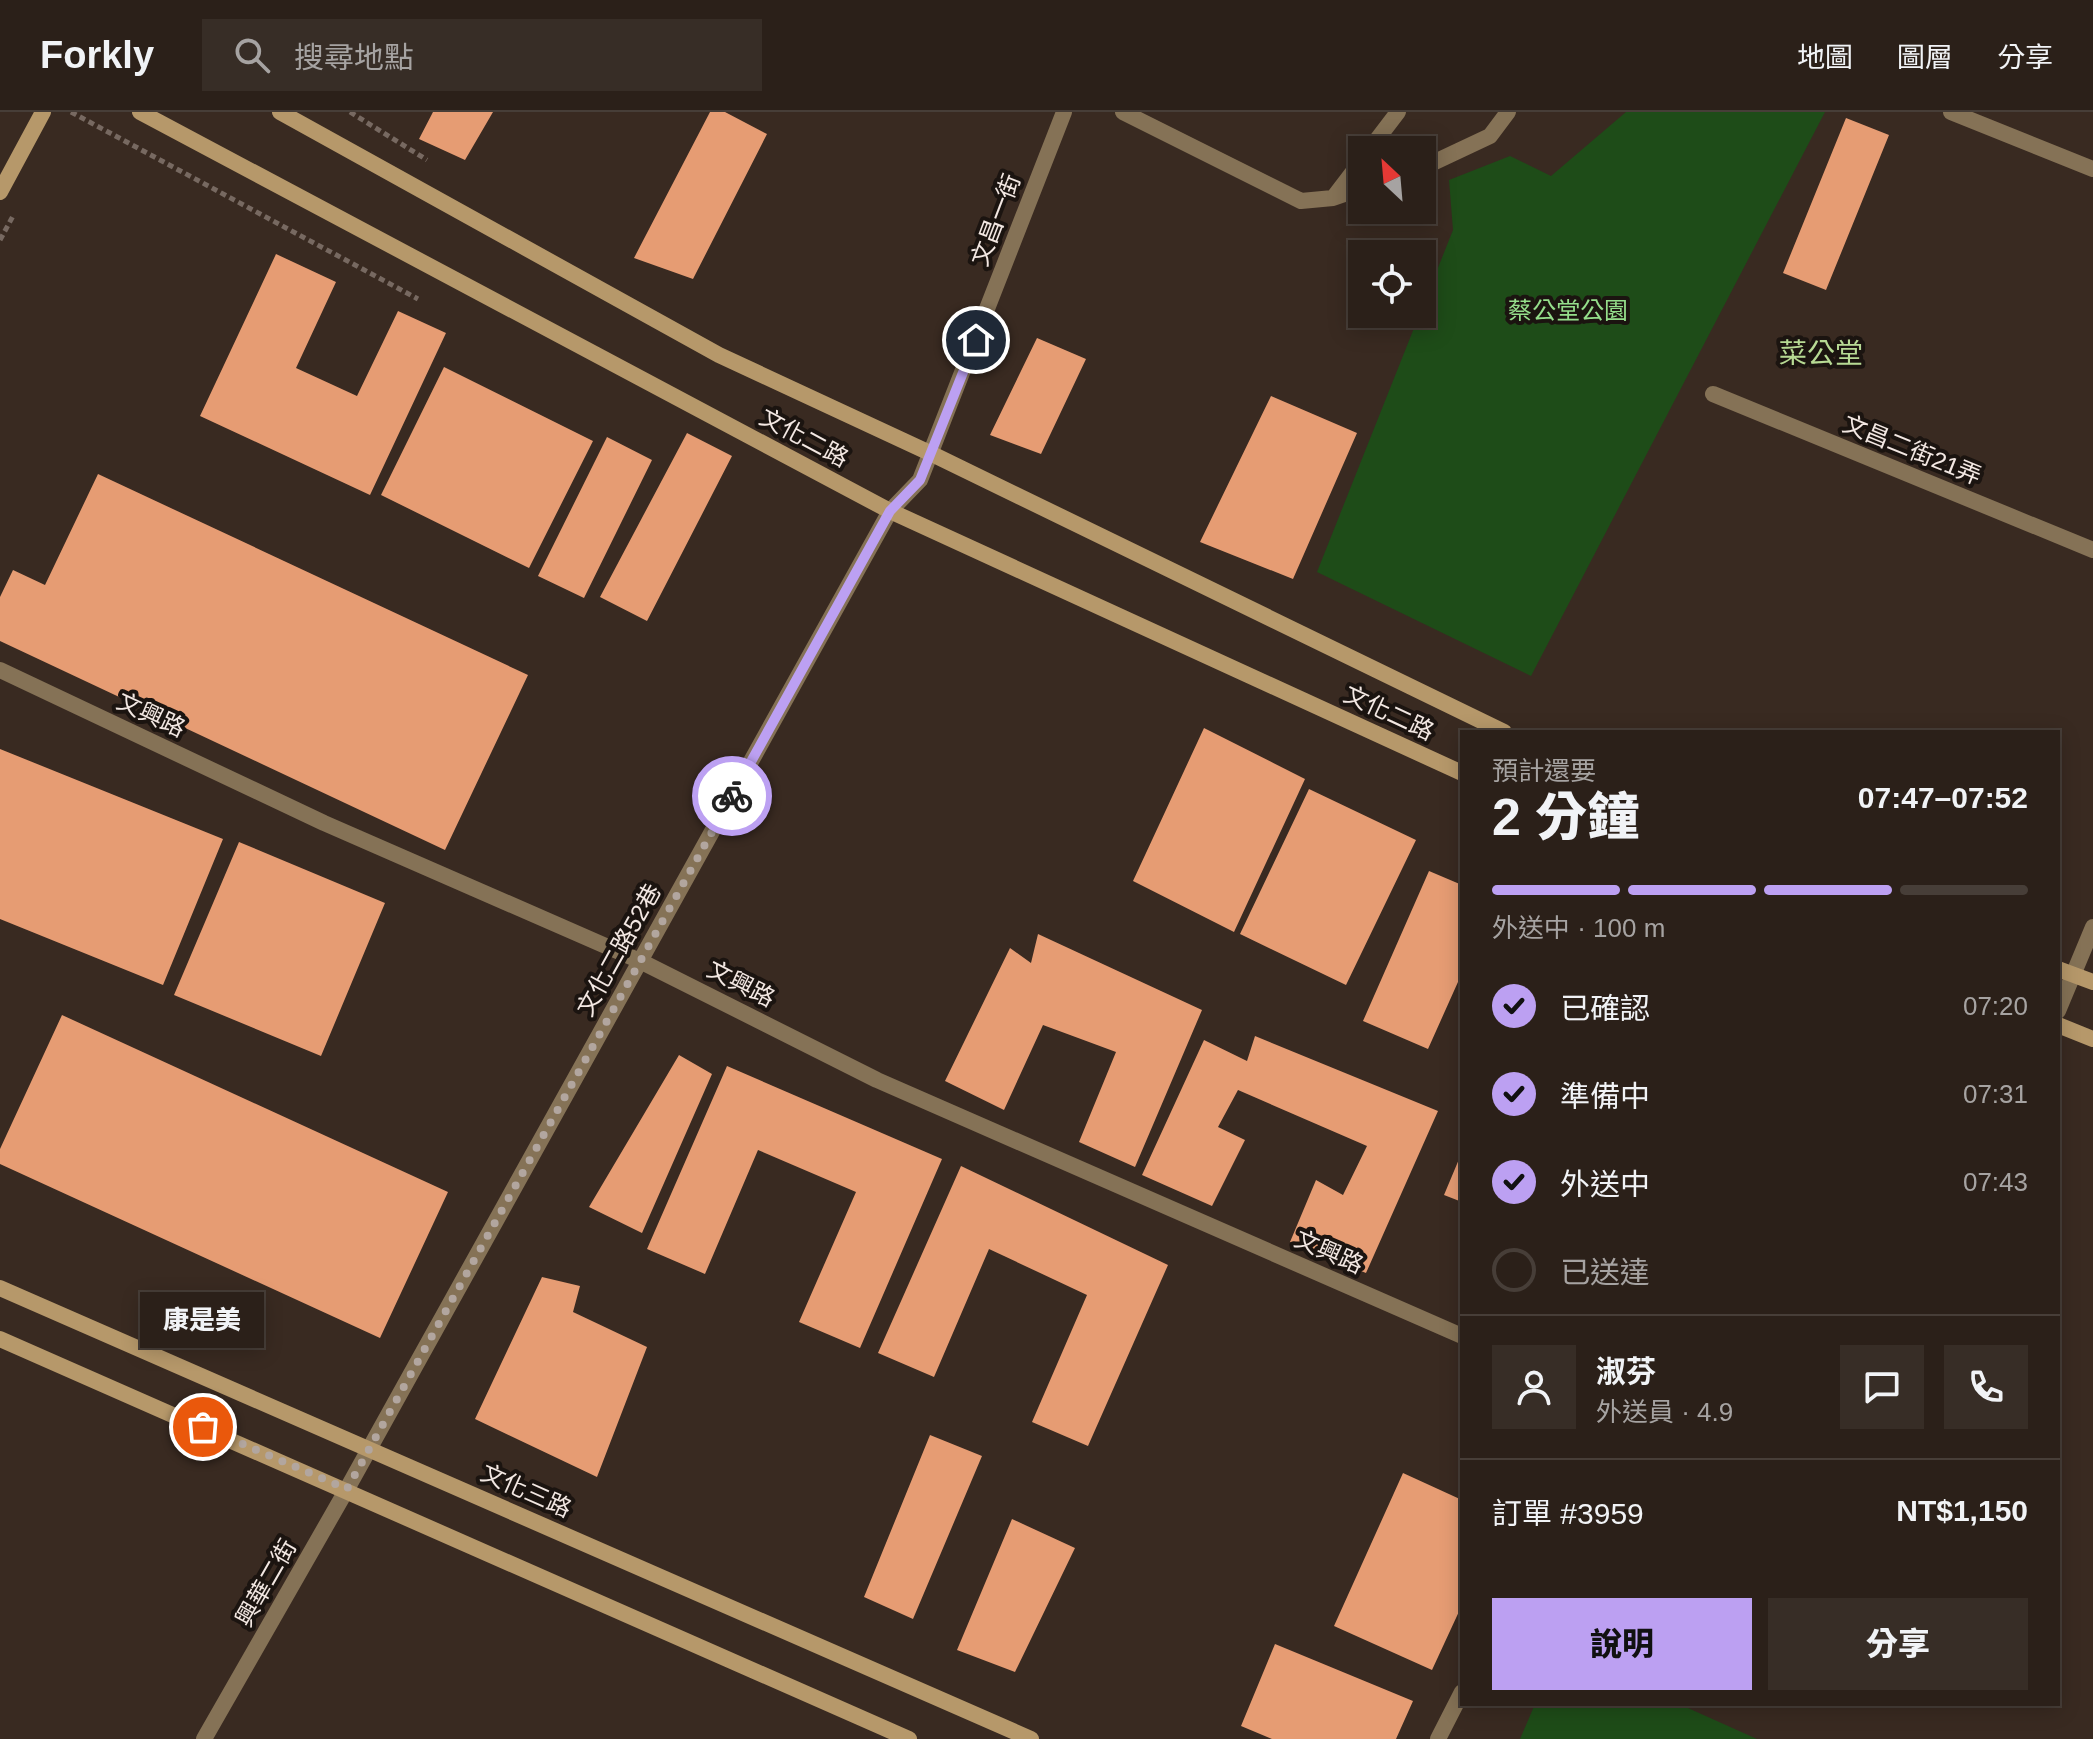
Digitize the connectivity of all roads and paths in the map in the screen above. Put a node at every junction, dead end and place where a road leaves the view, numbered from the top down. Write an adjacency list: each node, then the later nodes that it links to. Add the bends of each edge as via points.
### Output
1 (43, 112): 16 (street)
2 (71, 112): 19 (path)
3 (140, 112): 23 (street, 文化二路)
4 (280, 112): 21 (street, 文化二路, via 719,355)
5 (350, 112): 13 (path)
6 (1064, 112): 21 (street, 文昌一街)
7 (1123, 112): 18 (street, via 1301,201)
8 (1398, 112): 11 (street)
9 (1508, 112): 12 (street, via 1490,136)
10 (1951, 112): 14 (street)
11 (1380, 136)
12 (1436, 161)
13 (440, 167)
14 (2093, 169)
15 (1348, 178): 18 (street)
16 (0, 192)
17 (1348, 193): 18 (street)
18 (1333, 198)
19 (418, 299)
20 (1713, 394): 24 (street, 文昌二街21弄)
21 (932, 454): 22 (street, 文昌一街); 26 (street, 文化二路)
22 (920, 480): 23 (street, 文化二路52巷)
23 (890, 511): 27 (street, 文化二路); 29 (street, 文化二路52巷)
24 (2093, 550)
25 (0, 670): 29 (street, 文興路, via 324,823)
26 (1500, 730)
27 (1460, 772)
28 (2093, 927): 30 (street)
29 (640, 961): 36 (street, 文興路, via 877,1080); 38 (street, 文化二路52巷)
30 (2065, 971): 31 (street); 32 (street)
31 (2093, 982)
32 (2060, 1000)
33 (2060, 1026): 34 (street)
34 (2093, 1039)
35 (0, 1288): 38 (street, 文化三路)
36 (1460, 1335)
37 (0, 1339): 39 (street)
38 (368, 1450): 39 (street, 興華二街); 43 (street, 文化三路)
39 (347, 1489): 41 (street, 興華二街); 42 (street)
40 (1460, 1696): 44 (street)
41 (204, 1739)
42 (909, 1739)
43 (1031, 1739)
44 (1438, 1739)

